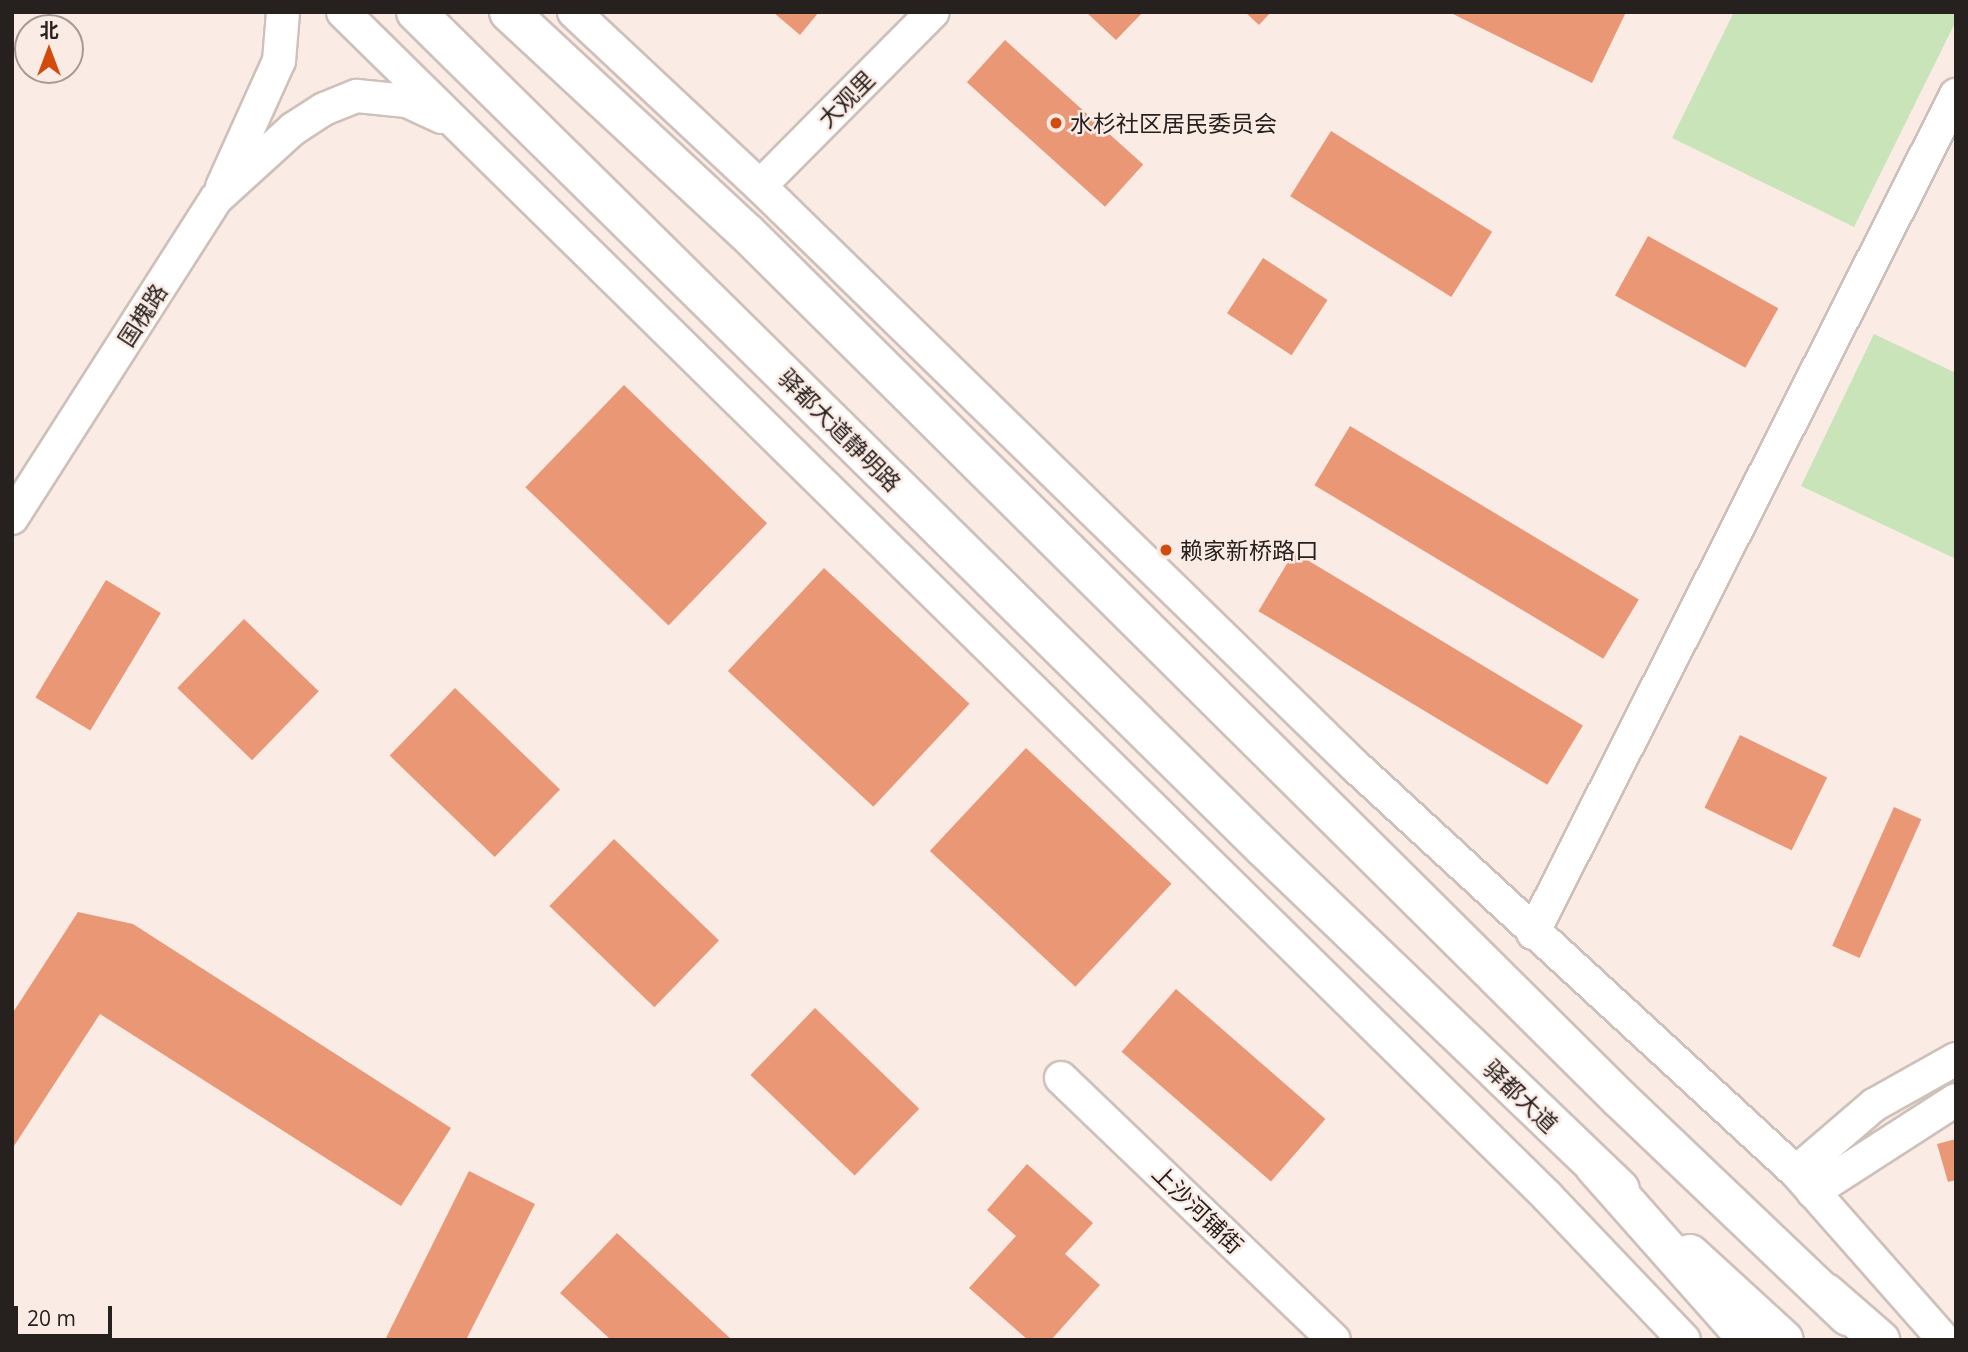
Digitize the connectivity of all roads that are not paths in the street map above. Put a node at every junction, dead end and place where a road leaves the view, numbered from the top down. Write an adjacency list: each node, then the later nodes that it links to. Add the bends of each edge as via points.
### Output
1 (283, 12): 10 (street, via 279,61)
2 (343, 12): 8 (street)
3 (416, 12): 12 (main road, 驿都大道静明路)
4 (509, 12): 19 (main road, via 746,232 1620,1099)
5 (575, 12): 9 (street)
6 (933, 12): 9 (street, 大观里)
7 (1956, 95): 13 (street)
8 (462, 126): 10 (street, 国槐路, via 407,101 356,96 324,108 293,129); 21 (street, via 1548,1197)
9 (760, 186): 13 (street)
10 (216, 199): 11 (street, 国槐路)
11 (12, 518)
12 (1264, 848): 17 (main road, 驿都大道)
13 (1533, 933): 18 (street)
14 (1956, 1059): 18 (street, via 1874,1105)
15 (1061, 1078): 20 (street, 上沙河铺街)
16 (1956, 1100): 18 (street)
17 (1595, 1167): 22 (main road); 23 (main road, 驿都大道)
18 (1804, 1182): 26 (street)
19 (1825, 1293): 24 (main road); 25 (main road)
20 (1334, 1340)
21 (1684, 1340)
22 (1748, 1340)
23 (1784, 1340)
24 (1871, 1340)
25 (1880, 1340)
26 (1944, 1340)

